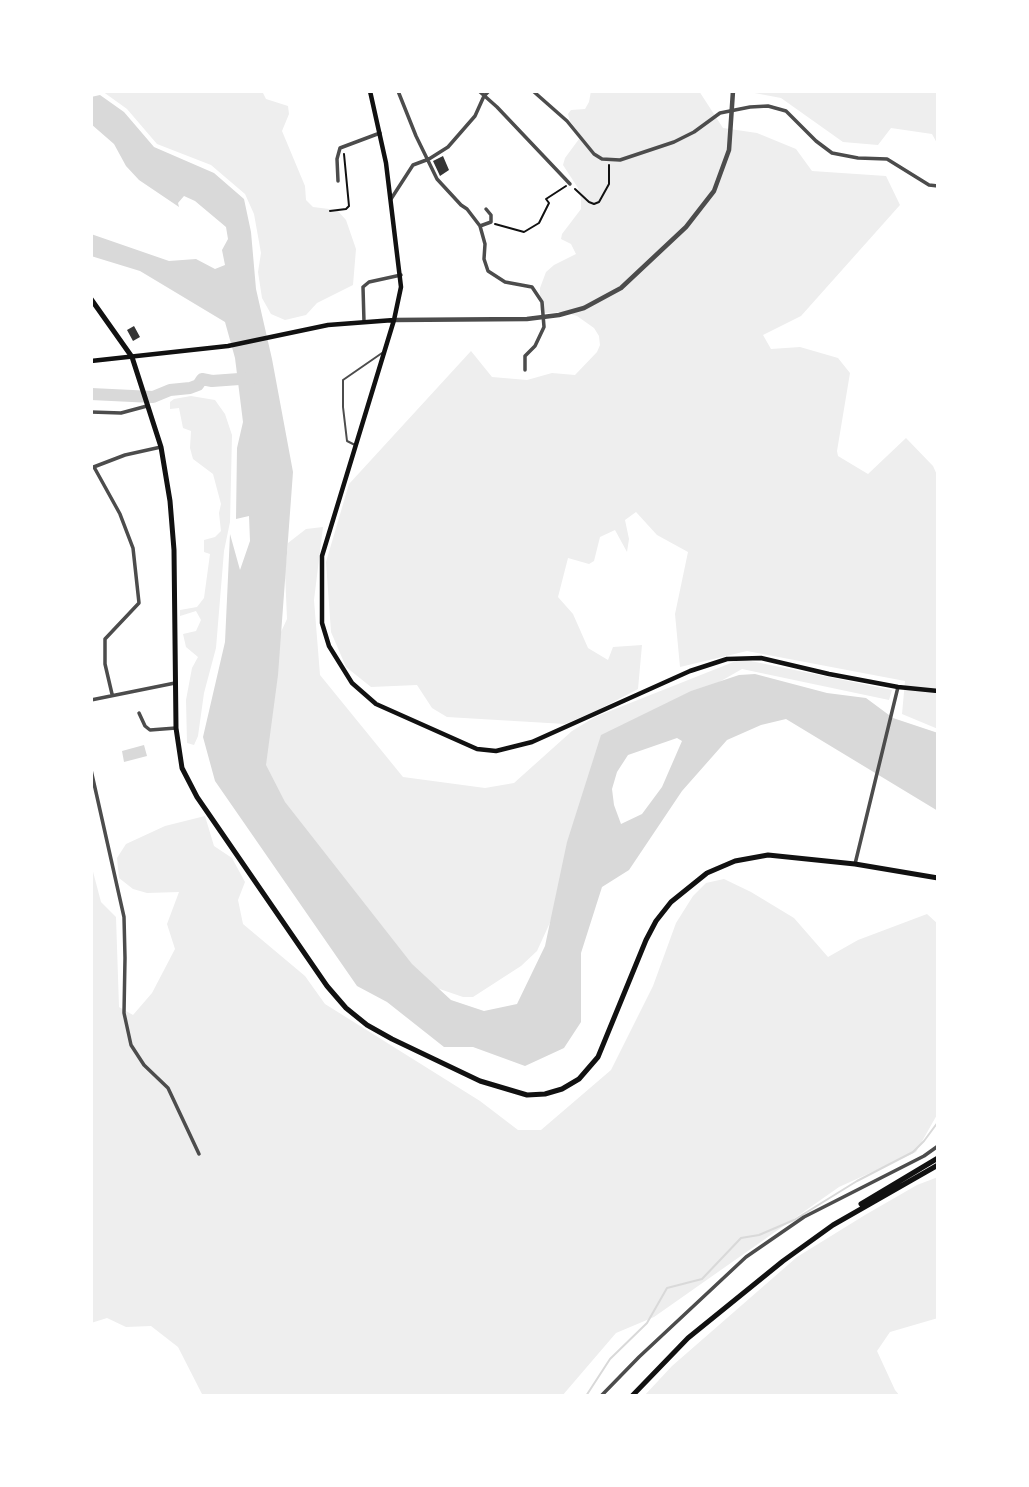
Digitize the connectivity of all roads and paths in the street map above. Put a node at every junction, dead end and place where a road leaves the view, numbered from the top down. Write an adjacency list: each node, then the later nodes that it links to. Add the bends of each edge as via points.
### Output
1 (370, 91): 9 (main road)
2 (398, 91): 11 (street)
3 (479, 91): 7 (street)
4 (489, 91): 7 (street)
5 (533, 91): 12 (street, via 568,121 594,154)
6 (733, 91): 8 (street)
7 (484, 96): 11 (street, via 475,116 448,147); 14 (street)
8 (731, 110): 12 (street, via 674,142); 15 (street, via 759,106 786,111 832,153 887,159 929,186); 24 (street, via 729,150 714,191 686,228 621,288 584,308)
9 (380, 133): 10 (street); 17 (main road)
10 (342, 147): 13 (street, via 337,159); 19 (path, via 350,202 346,209)
11 (429, 159): 17 (street, via 413,165); 21 (street, via 437,179)
12 (609, 161): 16 (path, via 609,184 599,202 589,202)
13 (338, 181)
14 (570, 184): 20 (path, via 546,199 550,204 539,223 524,232)
15 (938, 186)
16 (575, 189)
17 (391, 199): 22 (main road)
18 (486, 209): 20 (street)
19 (330, 211)
20 (491, 222): 21 (street)
21 (480, 226): 24 (street, via 488,271 505,282 533,287 542,302)
22 (401, 275): 25 (main road); 26 (street, via 363,287)
23 (91, 299): 28 (main road)
24 (542, 317): 25 (street); 30 (street, via 544,327 525,356)
25 (394, 320): 26 (main road); 27 (main road)
26 (364, 322): 28 (main road)
27 (384, 352): 33 (main road); 33 (lane, via 343,380 347,440)
28 (132, 357): 29 (main road); 31 (main road)
29 (91, 361)
30 (525, 370)
31 (149, 404): 32 (street, via 121,413); 34 (main road)
32 (91, 412)
33 (356, 445): 37 (main road, via 322,556 323,624 340,665 366,697 445,735 477,749 509,749 727,659 761,658)
34 (161, 447): 35 (street); 36 (main road, via 174,551)
35 (93, 468): 39 (street, via 129,536 138,590 136,607 105,639)
36 (175, 683): 39 (street); 42 (main road)
37 (898, 687): 38 (main road); 44 (street)
38 (938, 691)
39 (112, 694): 40 (street)
40 (91, 700)
41 (139, 713): 42 (street, via 150,730)
42 (176, 728): 44 (main road, via 182,768 197,797 346,1009 436,1061 527,1095 562,1089 579,1079 598,1057 651,930 664,909 689,885 724,864 758,855)
43 (91, 770): 47 (street, via 124,917 124,1013 131,1045 168,1088)
44 (855, 864): 45 (main road)
45 (938, 878)
46 (938, 1146): 51 (street, via 804,1217 746,1257)
47 (199, 1154)
48 (938, 1158): 50 (main road)
49 (938, 1165): 50 (main road)
50 (833, 1225): 52 (main road, via 713,1316)
51 (601, 1396)
52 (632, 1396)

